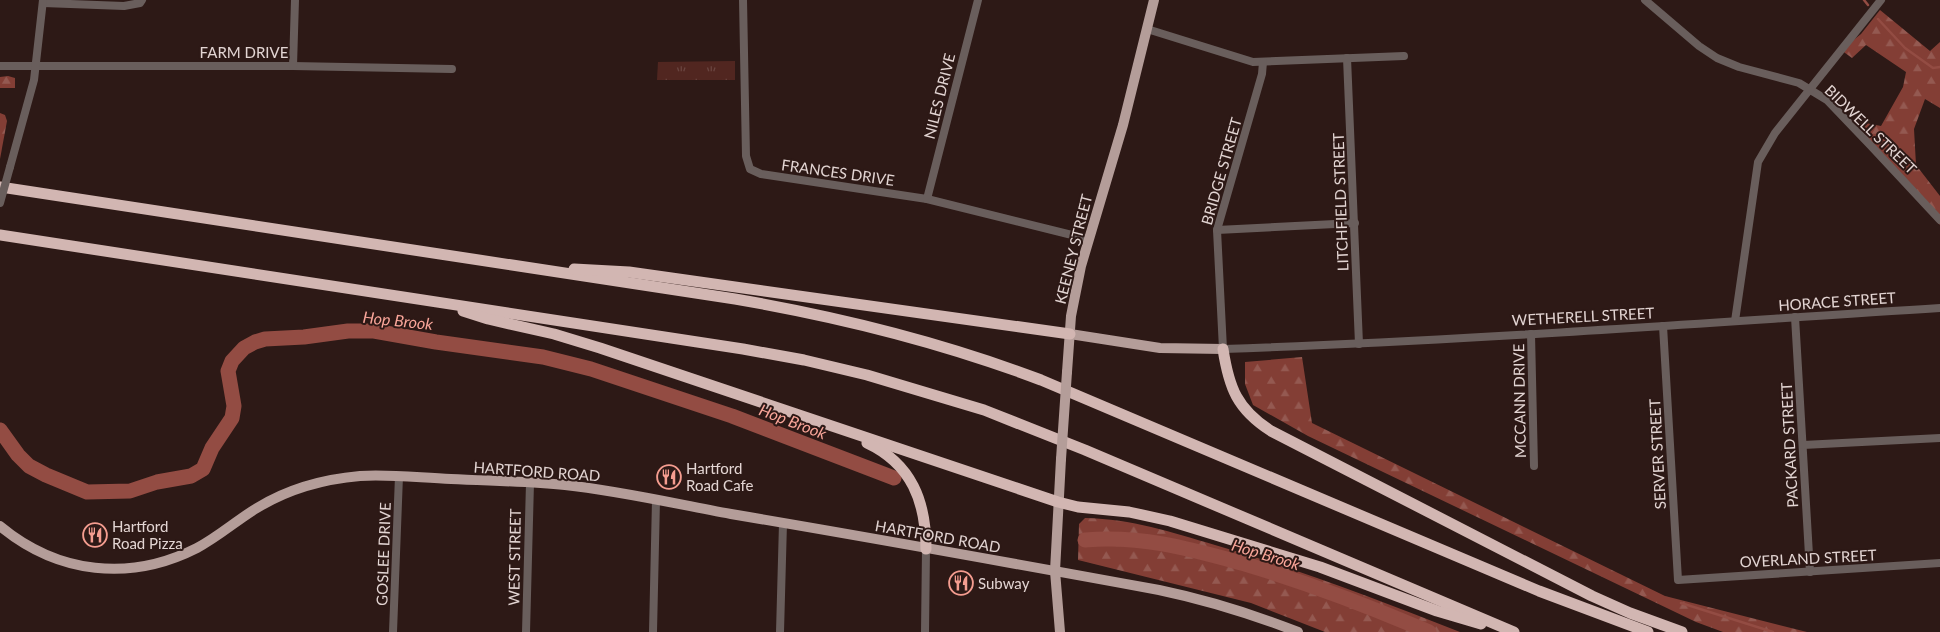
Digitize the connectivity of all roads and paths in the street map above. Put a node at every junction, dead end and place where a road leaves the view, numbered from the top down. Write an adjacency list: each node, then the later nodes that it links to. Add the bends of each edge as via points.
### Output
1 (142, 0): 8 (street, via 124,6)
2 (295, 0): 14 (street)
3 (743, 0): 19 (street, FRANCES DRIVE, via 746,156 750,169 761,174)
4 (978, 0): 19 (street, NILES DRIVE)
5 (1154, 0): 9 (main road, KEENEY STREET)
6 (1645, 0): 17 (street, BIDWELL STREET, via 1717,58 1799,83)
7 (1882, 0): 17 (street)
8 (43, 2): 15 (street)
9 (1147, 30): 12 (street, via 1253,62); 25 (main road, KEENEY STREET)
10 (1404, 56): 11 (street)
11 (1347, 58): 12 (street); 22 (street, LITCHFIELD STREET)
12 (1263, 62): 23 (street, BRIDGE STREET)
13 (0, 66): 15 (street, FARM DRIVE)
14 (294, 66): 15 (street, FARM DRIVE); 16 (street, FARM DRIVE)
15 (36, 67): 20 (street, bridge)
16 (452, 69)
17 (1810, 90): 21 (street, BIDWELL STREET, via 1826,100); 30 (street, via 1775,133 1758,162)
18 (0, 187): 26 (highway)
19 (927, 199): 25 (street, FRANCES DRIVE)
20 (0, 203)
21 (1940, 220)
22 (1355, 223): 23 (street); 34 (street, LITCHFIELD STREET)
23 (1217, 230): 35 (street, BRIDGE STREET)
24 (0, 235): 27 (highway)
25 (1088, 239): 32 (main road, KEENEY STREET, via 1076,286)
26 (542, 269): 32 (highway, via 620,270); 59 (highway, via 815,314 974,356 1084,398 1547,594)
27 (446, 303): 36 (highway, via 488,319 600,348); 51 (highway, via 772,354 868,375 934,394 1051,436)
28 (1940, 308): 29 (street, HORACE STREET)
29 (1795, 317): 30 (street, HORACE STREET); 38 (street, PACKARD STREET)
30 (1735, 321): 31 (street, WETHERELL STREET)
31 (1663, 326): 33 (street, WETHERELL STREET); 50 (street, SERVER STREET)
32 (1070, 334): 35 (main road, WETHERELL STREET, via 1160,348); 43 (main road, KEENEY STREET, bridge)
33 (1531, 334): 34 (street, WETHERELL STREET); 39 (street, MCCANN DRIVE)
34 (1359, 344): 35 (street, WETHERELL STREET)
35 (1223, 349): 60 (highway, via 1229,381 1238,401 1250,416 1271,431 1592,596)
36 (820, 422): 43 (highway); 46 (highway, via 882,451 905,473 922,505)
37 (1940, 438): 38 (street)
38 (1803, 445): 49 (street, PACKARD STREET)
39 (1534, 466)
40 (399, 476): 41 (main road, HARTFORD ROAD); 45 (main road, HARTFORD ROAD, via 360,476 300,488 260,506 198,547 143,567 114,570 63,562 37,552); 52 (street, GOSLEE DRIVE)
41 (530, 483): 42 (main road, HARTFORD ROAD, via 564,485); 53 (street, WEST STREET)
42 (656, 500): 44 (main road, HARTFORD ROAD); 54 (street)
43 (1058, 502): 48 (main road, KEENEY STREET); 51 (highway, via 1170,521 1320,567 1450,616)
44 (783, 523): 46 (main road, HARTFORD ROAD); 55 (street)
45 (0, 526)
46 (926, 549): 48 (main road, HARTFORD ROAD); 56 (street)
47 (1940, 563): 49 (street, OVERLAND STREET)
48 (1055, 571): 57 (main road, KEENEY STREET); 58 (main road, HARTFORD ROAD, via 1218,604)
49 (1810, 572): 50 (street, OVERLAND STREET)
50 (1678, 580)
51 (1508, 630)
52 (393, 632)
53 (526, 632)
54 (653, 632)
55 (780, 632)
56 (925, 632)
57 (1060, 632)
58 (1298, 632)
59 (1648, 632)
60 (1682, 632)

